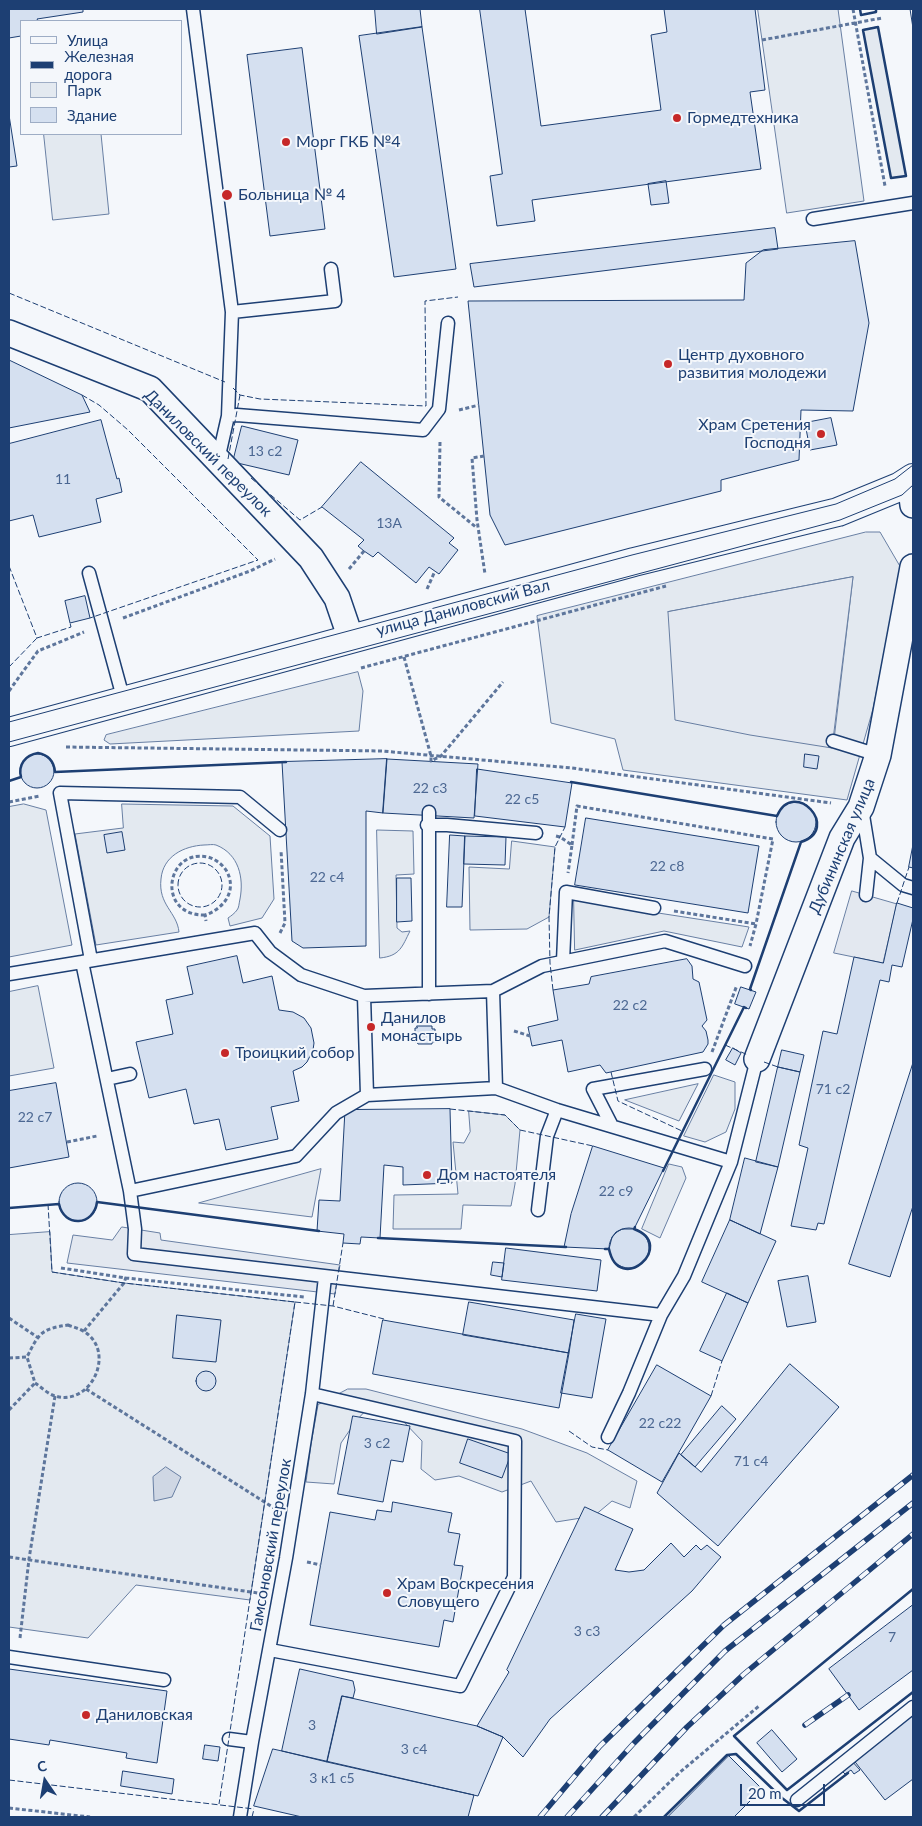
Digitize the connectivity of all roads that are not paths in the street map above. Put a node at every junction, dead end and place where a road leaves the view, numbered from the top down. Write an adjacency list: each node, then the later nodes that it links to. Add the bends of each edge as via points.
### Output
1 (193, 9): 5 (lane)
2 (913, 203): 3 (lane)
3 (813, 219)
4 (331, 269): 5 (lane, via 335,301)
5 (232, 312): 8 (lane)
6 (448, 323): 8 (lane, via 439,409 424,430)
7 (9, 333): 9 (street, Даниловский переулок, via 150,390)
8 (228, 416): 9 (lane)
9 (218, 460): 13 (street, Даниловский переулок, via 310,558 337,598)
10 (912, 488): 13 (main road, улица Даниловский Вал, via 838,512 624,565)
11 (913, 567): 17 (street, Дубининская улица)
12 (89, 573): 14 (lane)
13 (351, 639): 14 (main road, улица Даниловский Вал)
14 (124, 701): 15 (main road, улица Даниловский Вал)
15 (9, 732)
16 (833, 741): 17 (lane)
17 (878, 755): 18 (street, Дубининская улица)
18 (861, 807): 23 (lane); 34 (street, Дубининская улица, via 842,838)
19 (429, 812): 20 (lane)
20 (427, 825): 22 (lane); 32 (lane)
21 (280, 830): 27 (lane, via 240,797 60,793)
22 (536, 833)
23 (870, 858): 24 (lane, via 903,885); 25 (lane)
24 (913, 888)
25 (866, 895)
26 (654, 908): 28 (lane, via 566,892)
27 (86, 961): 30 (lane); 33 (lane, via 255,933 270,952 301,975); 37 (lane)
28 (563, 961): 29 (lane, via 665,942); 31 (lane, via 542,966)
29 (745, 966)
30 (9, 974)
31 (493, 991): 32 (lane); 38 (lane)
32 (428, 994): 33 (lane)
33 (364, 996): 39 (lane)
34 (757, 1059): 42 (lane)
35 (705, 1069): 41 (lane, via 593,1089)
36 (130, 1074): 37 (lane)
37 (107, 1080): 43 (lane)
38 (496, 1088): 39 (lane); 40 (lane)
39 (367, 1094): 43 (lane, via 336,1113 296,1156)
40 (557, 1110): 41 (lane); 44 (lane, via 548,1136)
41 (612, 1126): 42 (lane)
42 (731, 1162): 46 (lane, via 684,1276)
43 (130, 1191): 45 (lane, via 135,1229 134,1254)
44 (538, 1210)
45 (325, 1277): 46 (lane, via 380,1287); 47 (lane, Гамсоновский переулок)
46 (662, 1315): 48 (lane)
47 (312, 1394): 49 (lane, Гамсоновский переулок); 49 (lane, via 515,1441 514,1577 460,1686)
48 (608, 1437)
49 (270, 1650): 54 (lane, Гамсоновский переулок)
50 (9, 1657): 51 (lane)
51 (164, 1680)
52 (913, 1708): 55 (lane)
53 (229, 1739): 54 (lane)
54 (252, 1742): 56 (lane, Гамсоновский переулок)
55 (797, 1800)
56 (240, 1817)

